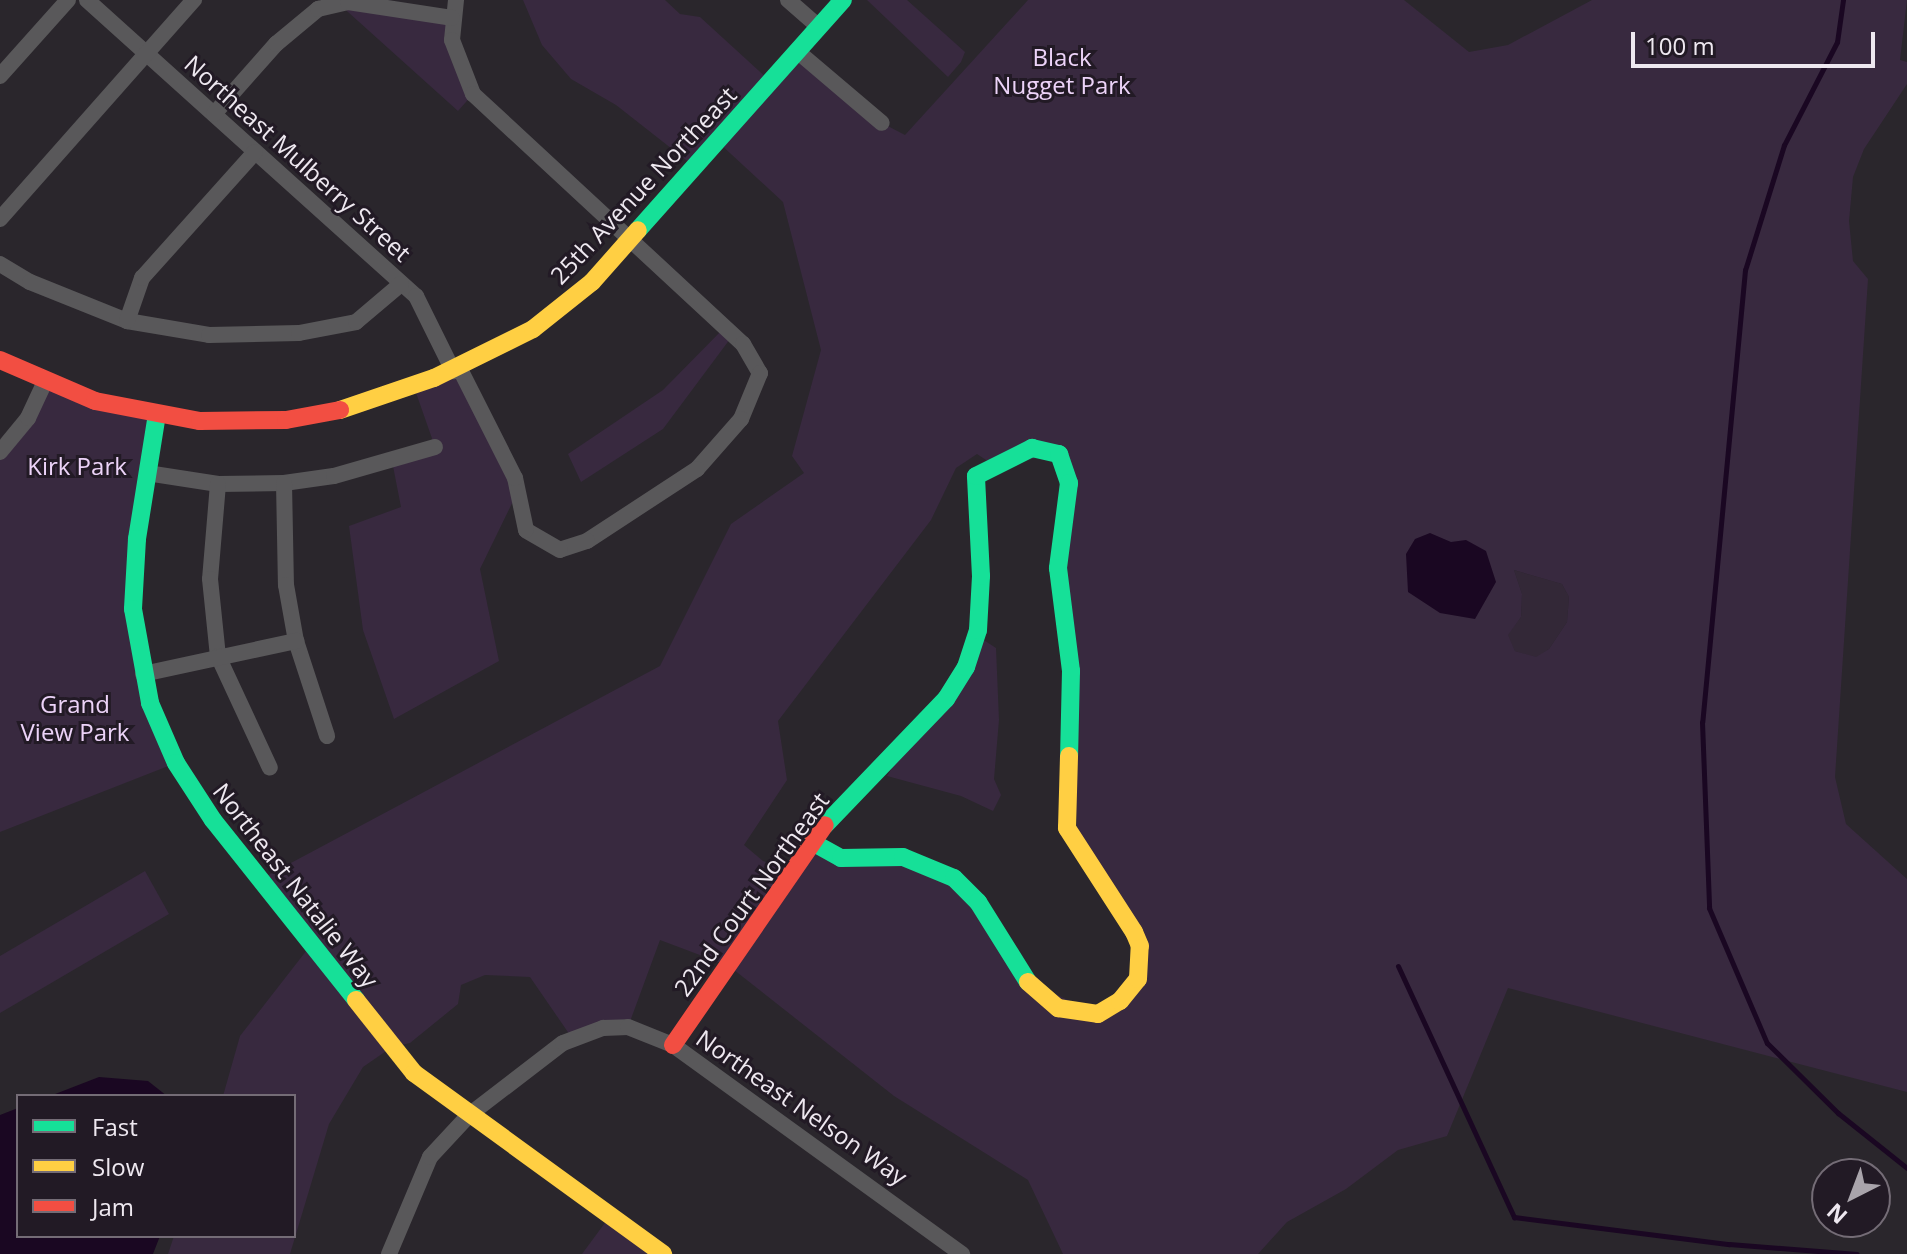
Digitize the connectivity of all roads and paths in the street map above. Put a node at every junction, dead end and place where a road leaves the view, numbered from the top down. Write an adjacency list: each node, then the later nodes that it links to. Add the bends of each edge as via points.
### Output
1 (68, 0): 11 (street)
2 (87, 0): 10 (street, Northeast Mulberry Street)
3 (194, 0): 10 (street)
4 (456, 0): 7 (street)
5 (788, 0): 8 (street)
6 (843, 0): 8 (street, 25th Avenue Northeast)
7 (452, 18): 12 (street, via 348,2 318,9 276,44); 16 (street, via 456,57 473,94)
8 (819, 27): 9 (street, 25th Avenue Northeast)
9 (797, 51): 13 (street); 16 (street, 25th Avenue Northeast)
10 (146, 54): 12 (street, Northeast Mulberry Street); 15 (street)
11 (0, 76)
12 (214, 114): 14 (street, Northeast Mulberry Street)
13 (882, 123)
14 (255, 152): 18 (street, Northeast Mulberry Street); 19 (street, via 142,278)
15 (0, 219)
16 (631, 241): 21 (street, 25th Avenue Northeast, via 592,282 533,329); 21 (street, Northeast Mulberry Street, via 747,349 760,373 741,419 697,469 568,549 539,542 526,530 515,478)
17 (0, 264): 19 (street, via 30,282)
18 (401, 284): 19 (street, via 366,318 299,333 209,335); 21 (street, Northeast Mulberry Street, via 426,311)
19 (127, 321)
20 (0, 360): 22 (street, 25th Avenue Northeast)
21 (456, 369): 23 (street, 25th Avenue Northeast, via 356,407 286,420 200,421)
22 (45, 382): 23 (street, 25th Avenue Northeast); 25 (street, via 28,418)
23 (157, 414): 26 (street, Northeast Natalie Way)
24 (435, 447): 27 (street, via 361,470)
25 (0, 452)
26 (147, 473): 28 (street); 31 (street, Northeast Natalie Way, via 133,573)
27 (284, 483): 28 (street); 29 (street, via 283,558)
28 (218, 484): 30 (street, via 210,579)
29 (296, 641): 30 (street); 32 (street)
30 (218, 656): 31 (street); 33 (street)
31 (143, 674): 36 (street, Northeast Natalie Way, via 161,733 213,820 414,1073)
32 (327, 736)
33 (270, 768)
34 (812, 842): 34 (street, 22nd Court Northeast, via 946,699 966,667 978,630 981,576 976,476 1041,447 1059,454 1068,470 1058,568 1071,671 1065,812 1072,840 1134,932 1140,946 1138,979 1120,1001 1098,1014 1058,1008 1033,990 978,902 954,878 903,857 841,858); 35 (street, 22nd Court Northeast)
35 (673, 1045): 36 (street, Northeast Nelson Way, via 647,1030 603,1028 563,1043); 39 (street, Northeast Nelson Way)
36 (469, 1115): 37 (street, via 430,1157); 38 (street, Northeast Natalie Way)
37 (389, 1254)
38 (663, 1254)
39 (962, 1254)

